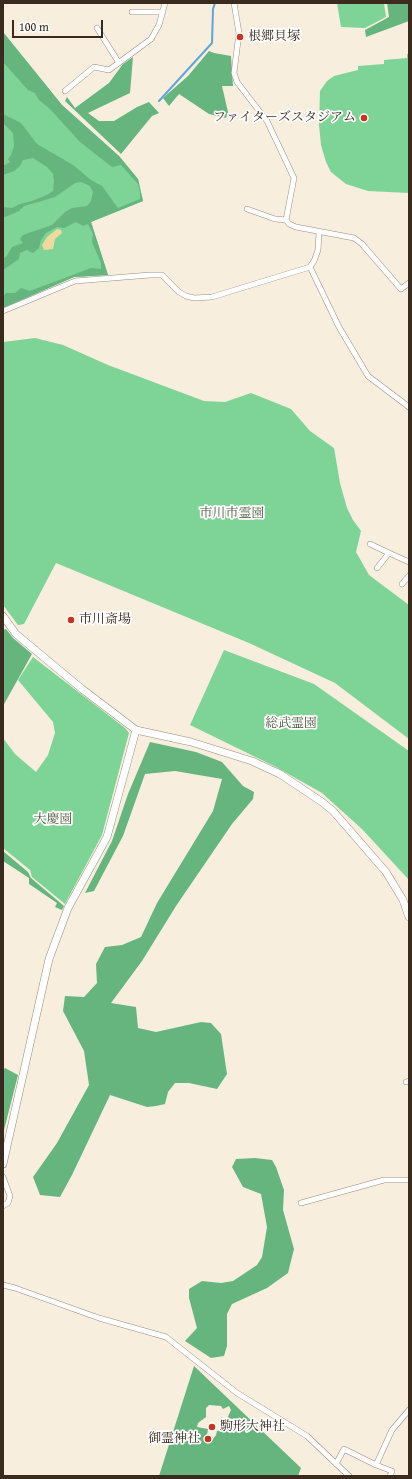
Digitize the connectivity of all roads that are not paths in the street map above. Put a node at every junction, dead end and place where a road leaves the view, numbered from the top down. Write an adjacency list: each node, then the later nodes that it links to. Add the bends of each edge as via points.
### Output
1 (165, 3): 4 (street)
2 (234, 3): 9 (street, via 239,33 234,73 237,82 267,121 294,178)
3 (132, 12): 4 (street)
4 (163, 12): 6 (street, via 151,39)
5 (97, 28): 6 (street)
6 (119, 63): 7 (street, via 109,70 94,67)
7 (66, 91)
8 (247, 209): 9 (street, via 275,220)
9 (286, 220): 10 (street, via 296,228)
10 (319, 233): 11 (street, via 318,250); 12 (street, via 354,238 401,288)
11 (310, 267): 13 (street, via 212,297 186,296 162,275 157,274 76,281); 14 (street, via 339,327 368,376)
12 (409, 283)
13 (3, 311)
14 (409, 407)
15 (370, 544): 16 (street)
16 (389, 553): 17 (street); 18 (street)
17 (409, 562)
18 (377, 568)
19 (409, 576): 20 (street)
20 (402, 584)
21 (3, 616): 22 (street, via 16,634)
22 (136, 730): 23 (street, via 194,743 252,761 280,774 322,802 333,811 395,885); 24 (street, via 107,837 68,908 49,959)
23 (409, 917)
24 (3, 1164)
25 (3, 1177): 28 (street, via 10,1196 8,1203)
26 (409, 1180): 27 (street, via 384,1180)
27 (301, 1203)
28 (3, 1206)
29 (3, 1285): 31 (street, via 99,1318 166,1337 237,1393 307,1436)
30 (409, 1410): 32 (street, via 392,1430)
31 (336, 1464): 32 (street, via 344,1449); 33 (street)
32 (376, 1465): 34 (street, via 392,1471)
33 (350, 1476)
34 (390, 1476)

